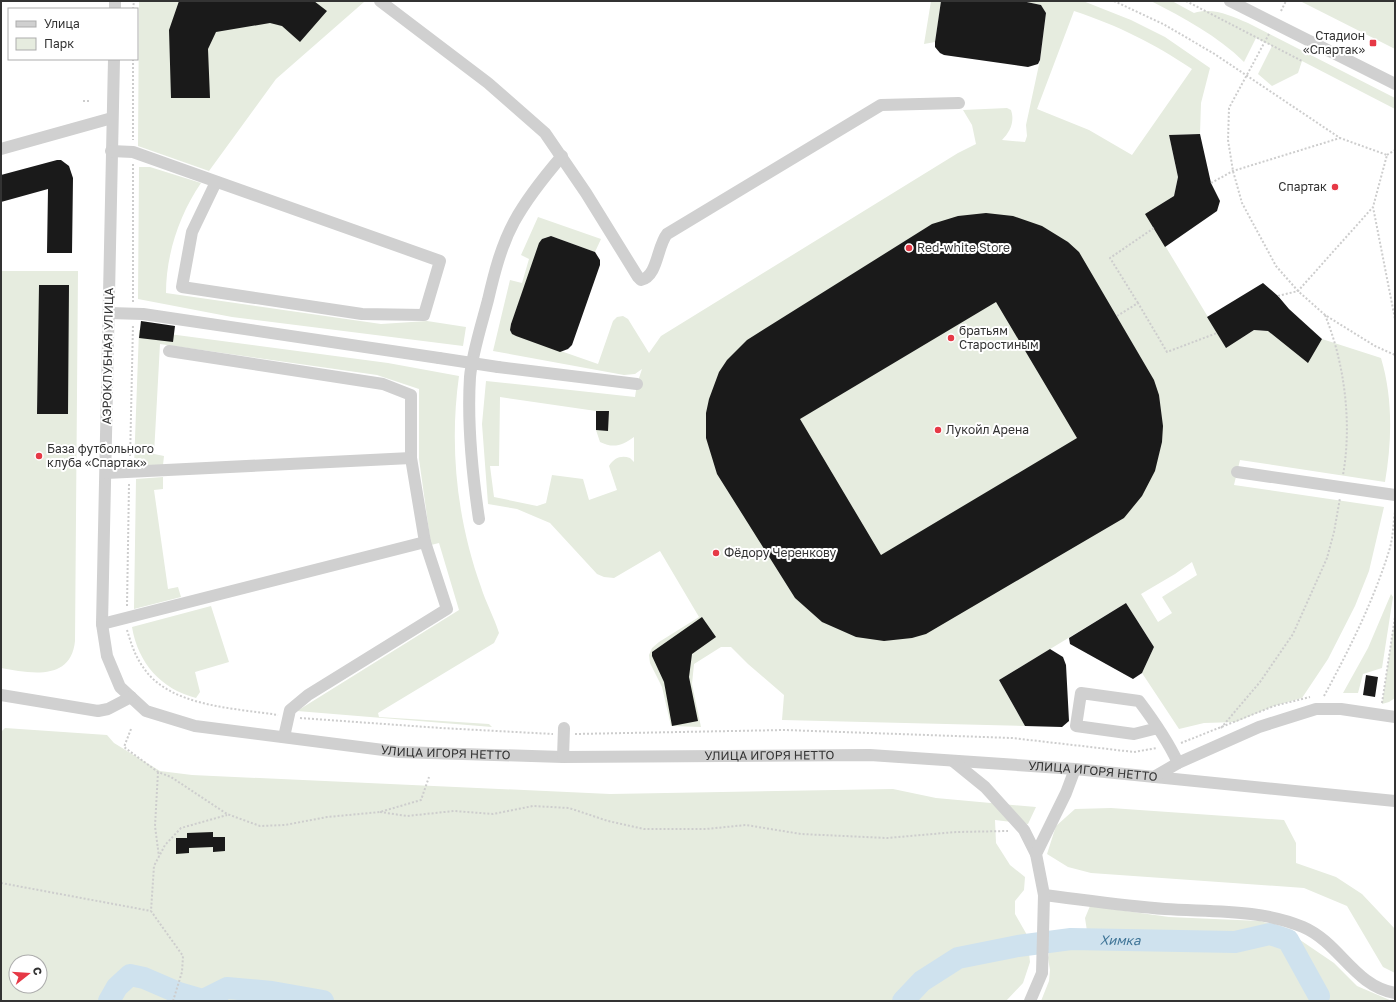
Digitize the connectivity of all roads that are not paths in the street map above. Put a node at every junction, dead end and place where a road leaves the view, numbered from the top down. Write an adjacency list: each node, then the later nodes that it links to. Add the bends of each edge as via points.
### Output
1 (380, 1): 9 (street, via 488,83 535,123)
2 (1230, 1): 4 (street)
3 (114, 60): 6 (street, АЭРОКЛУБНАЯ УЛИЦА)
4 (1395, 84)
5 (959, 103): 9 (street, via 881,105 667,234 662,240 653,269 641,280)
6 (112, 118): 7 (street); 8 (street, АЭРОКЛУБНАЯ УЛИЦА)
7 (1, 149)
8 (111, 151): 10 (street, via 133,152); 11 (street, АЭРОКЛУБНАЯ УЛИЦА)
9 (562, 156): 18 (street, via 534,189 513,223 496,265 470,375 473,478)
10 (216, 182): 10 (street, via 192,232 182,287 362,314 424,315 440,261)
11 (109, 313): 13 (street, bridge, via 133,314 498,367); 16 (street, АЭРОКЛУБНАЯ УЛИЦА)
12 (169, 351): 14 (street, via 383,384 411,395)
13 (637, 384)
14 (412, 458): 16 (street); 19 (street)
15 (1237, 472): 17 (street)
16 (106, 473): 20 (street, АЭРОКЛУБНАЯ УЛИЦА)
17 (1395, 495)
18 (479, 519)
19 (425, 542): 20 (street); 27 (street, via 446,609 308,695 290,710)
20 (102, 624): 22 (street, АЭРОКЛУБНАЯ УЛИЦА, via 107,656 120,687)
21 (1, 695): 22 (street, via 98,711 108,709)
22 (131, 697): 23 (street, АЭРОКЛУБНАЯ УЛИЦА)
23 (146, 711): 27 (street, УЛИЦА ИГОРЯ НЕТТО, via 195,726)
24 (1395, 717): 30 (street, via 1341,709 1316,709 1259,727)
25 (1158, 728): 25 (street, via 1139,702 1081,693 1076,726 1134,734); 30 (street)
26 (564, 731): 28 (street)
27 (284, 737): 28 (street, УЛИЦА ИГОРЯ НЕТТО, via 399,752)
28 (563, 757): 29 (street, УЛИЦА ИГОРЯ НЕТТО, via 870,755)
29 (953, 761): 31 (street, УЛИЦА ИГОРЯ НЕТТО); 34 (street, via 985,787 1024,830)
30 (1178, 763): 32 (street)
31 (1075, 769): 32 (street, УЛИЦА ИГОРЯ НЕТТО); 34 (street)
32 (1154, 777): 33 (street, УЛИЦА ИГОРЯ НЕТТО)
33 (1395, 801)
34 (1036, 854): 35 (street)
35 (1044, 895): 36 (street, via 1120,905 1263,915 1304,927 1331,944 1360,977 1384,991); 37 (street, via 1042,973)
36 (1395, 993)
37 (1030, 1001)

